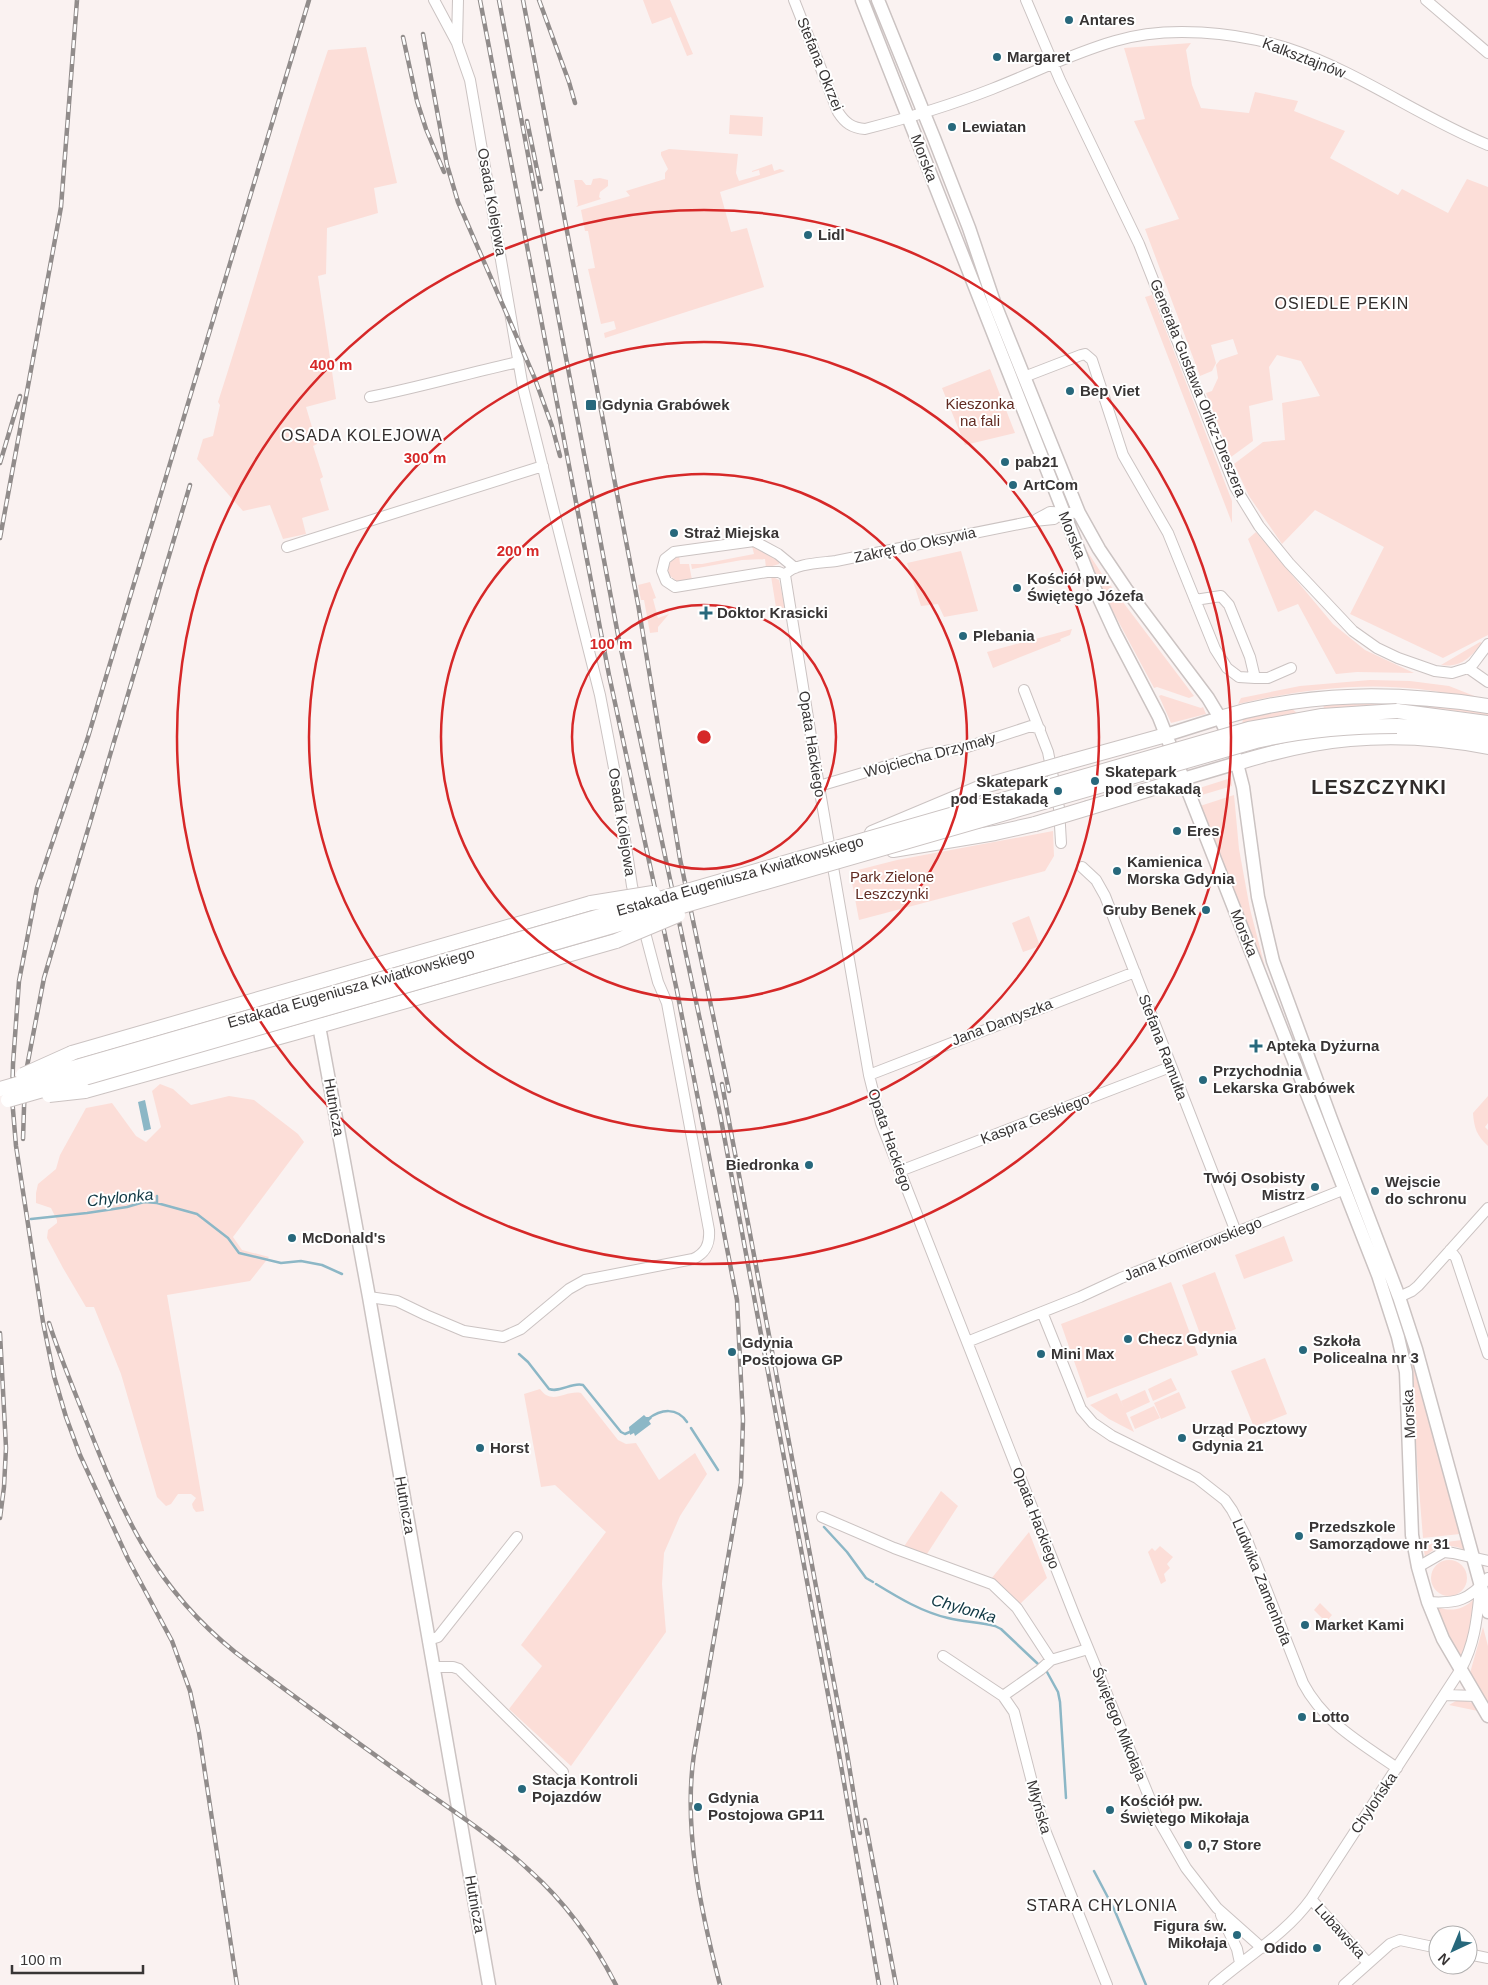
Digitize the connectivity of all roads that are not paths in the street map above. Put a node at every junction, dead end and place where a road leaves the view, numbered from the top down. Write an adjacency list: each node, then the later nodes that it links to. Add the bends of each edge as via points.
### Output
1 (434, 0): 8 (street, Osada Kolejowa)
2 (458, 0): 8 (street, Osada Kolejowa)
3 (794, 0): 12 (street, Stefana Okrzei, via 842,119 857,128 866,129)
4 (862, 0): 12 (main road, Morska)
5 (878, 0): 11 (main road, Morska)
6 (1026, 0): 10 (street, Generała Gustawa Orlicz-Dreszera)
7 (1426, 0): 9 (street)
8 (458, 43): 14 (street, Osada Kolejowa, via 470,80)
9 (1488, 53)
10 (1052, 64): 11 (street, Kalksztajnów); 13 (street, Kalksztajnów, via 1136,36 1198,32 1258,40 1289,48 1322,62); 26 (street, Generała Gustawa Orlicz-Dreszera, via 1139,244 1225,464 1251,515 1289,563 1353,632 1368,643 1436,671 1452,673)
11 (924, 114): 12 (street, Kalksztajnów); 15 (main road, Morska)
12 (908, 117): 18 (main road, Morska)
13 (1488, 145)
14 (518, 362): 16 (street); 17 (street, Osada Kolejowa)
15 (1024, 377): 19 (main road, Morska); 23 (street, via 1081,355 1089,356 1123,455 1168,533)
16 (370, 397)
17 (543, 466): 20 (street); 48 (street, Osada Kolejowa, via 600,695)
18 (1063, 512): 19 (street, Zakręt do Oksywia); 21 (street, Zakręt do Oksywia, via 1050,512 1034,521); 35 (main road, Morska, via 1104,612)
19 (1079, 514): 32 (main road, Morska, via 1126,589 1190,672)
20 (287, 547)
21 (796, 568): 22 (street, Zakręt do Oksywia); 22 (street, via 754,541 674,552 665,559 662,568 663,577 675,587 767,572)
22 (785, 575): 41 (street, Opata Hackiego)
23 (1195, 600): 27 (street, via 1215,649 1227,668 1239,677); 27 (street, via 1221,596 1229,605)
24 (1488, 644): 26 (street)
25 (1291, 668): 27 (street, via 1268,678)
26 (1468, 668): 28 (street)
27 (1255, 678)
28 (1488, 682)
29 (1024, 690): 34 (street)
30 (1320, 698): 31 (highway, via 1389,696); 32 (highway, via 1266,706); 37 (highway)
31 (1488, 706)
32 (1220, 718): 35 (main road); 39 (main road, Morska)
33 (1488, 723): 43 (highway, Estakada Eugeniusza Kwiatkowskiego, bridge, via 1397,711 1322,716 1249,729)
34 (1040, 729): 41 (street, Wojciecha Drzymały, via 1031,726 964,748 927,754); 42 (street, via 1054,782)
35 (1166, 735): 40 (main road, Morska); 43 (highway, bridge, via 984,786)
36 (1488, 735): 44 (highway, Estakada Eugeniusza Kwiatkowskiego, bridge, via 1455,729 1353,726 1256,741)
37 (1324, 742): 38 (highway, via 1407,737); 39 (highway)
38 (1488, 746)
39 (1237, 763): 40 (main road); 65 (main road, Morska, via 1258,897 1273,961)
40 (1183, 779): 44 (highway, bridge, via 995,833); 60 (main road, Morska)
41 (819, 786): 55 (street, Opata Hackiego)
42 (1061, 843)
43 (835, 848): 46 (highway, Estakada Eugeniusza Kwiatkowskiego, bridge)
44 (841, 861): 47 (highway, Estakada Eugeniusza Kwiatkowskiego, bridge)
45 (1082, 867): 49 (street, Stefana Ramułta, via 1096,880 1105,896)
46 (711, 884): 50 (highway, bridge, via 591,903); 57 (highway, Estakada Eugeniusza Kwiatkowskiego, bridge)
47 (725, 895): 52 (highway, bridge, via 616,941); 58 (highway, Estakada Eugeniusza Kwiatkowskiego, bridge)
48 (639, 912): 50 (street, via 618,905 578,923 378,980); 52 (street, via 624,928 582,936 382,993); 64 (street, Osada Kolejowa, via 667,1003 708,1230 706,1249 693,1259 585,1280 569,1288 521,1329 503,1337 464,1331 397,1301)
49 (1135, 972): 54 (street, Stefana Ramułta); 55 (street, Jana Dantyszka)
50 (338, 976): 51 (highway)
51 (310, 984): 53 (main road, Hutnicza, via 322,1002); 56 (highway, bridge, via 72,1053)
52 (350, 1017): 53 (highway)
53 (319, 1026): 58 (highway, bridge, via 100,1088); 64 (main road, Hutnicza)
54 (1170, 1065): 59 (street, Kaspra Geskiego); 62 (street, Stefana Ramułta)
55 (868, 1075): 59 (street, Opata Hackiego, via 879,1117)
56 (0, 1085)
57 (0, 1088)
58 (4, 1101)
59 (900, 1172): 67 (street, Opata Hackiego)
60 (1345, 1189): 62 (street, Jana Komierowskiego); 73 (main road, Morska, via 1378,1275 1406,1372 1412,1536)
61 (1488, 1208): 63 (street)
62 (1236, 1232): 66 (street, Jana Komierowskiego)
63 (1450, 1250): 65 (street, via 1412,1291); 68 (street, via 1456,1258)
64 (369, 1297): 77 (main road, Hutnicza)
65 (1400, 1297): 71 (main road, Morska)
66 (1042, 1312): 67 (street); 87 (street, Ludwika Zamenhofa, via 1085,1416 1100,1429 1204,1483 1225,1500 1245,1534 1311,1698 1332,1722)
67 (967, 1342): 78 (street, Opata Hackiego)
68 (1488, 1354)
69 (822, 1517): 80 (street, via 992,1584 1017,1608)
70 (517, 1537): 77 (street, via 438,1637)
71 (1473, 1557): 72 (street); 73 (street, via 1444,1552); 74 (main road, Morska)
72 (1488, 1561)
73 (1418, 1567): 75 (main road, Morska)
74 (1484, 1582): 75 (street, via 1460,1601); 76 (main road, Morska); 82 (street, Chylońska, via 1470,1652)
75 (1428, 1602): 82 (main road, Morska, via 1443,1639)
76 (1488, 1612)
77 (428, 1640): 81 (main road, Hutnicza)
78 (1088, 1649): 80 (street, Świętego Mikołaja); 90 (street, Świętego Mikołaja, via 1159,1821 1186,1868)
79 (943, 1656): 84 (street, Młyńska)
80 (1051, 1660): 84 (street, Świętego Mikołaja)
81 (433, 1667): 88 (street, via 459,1669); 95 (main road, Hutnicza)
82 (1461, 1669): 83 (street, Chylońska); 85 (main road, Morska)
83 (1446, 1695): 85 (street); 87 (street, Chylońska)
84 (1003, 1696): 96 (street, Młyńska, via 1014,1712 1052,1851)
85 (1476, 1696): 86 (main road, Morska)
86 (1488, 1716)
87 (1397, 1768): 89 (street, Chylońska)
88 (563, 1772)
89 (1311, 1899): 92 (street, Chylońska, via 1290,1924); 93 (street, Lubawska)
90 (1217, 1908): 92 (street, Świętego Mikołaja); 94 (street, Świętego Mikołaja, via 1237,1949)
91 (1428, 1946): 93 (street, Lubawska, via 1395,1941)
92 (1262, 1948): 94 (street, Chylońska)
93 (1368, 1963): 98 (street, Lubawska)
94 (1240, 1964): 97 (street, Chylońska)
95 (489, 1985)
96 (1107, 1985)
97 (1214, 1985)
98 (1344, 1985)

